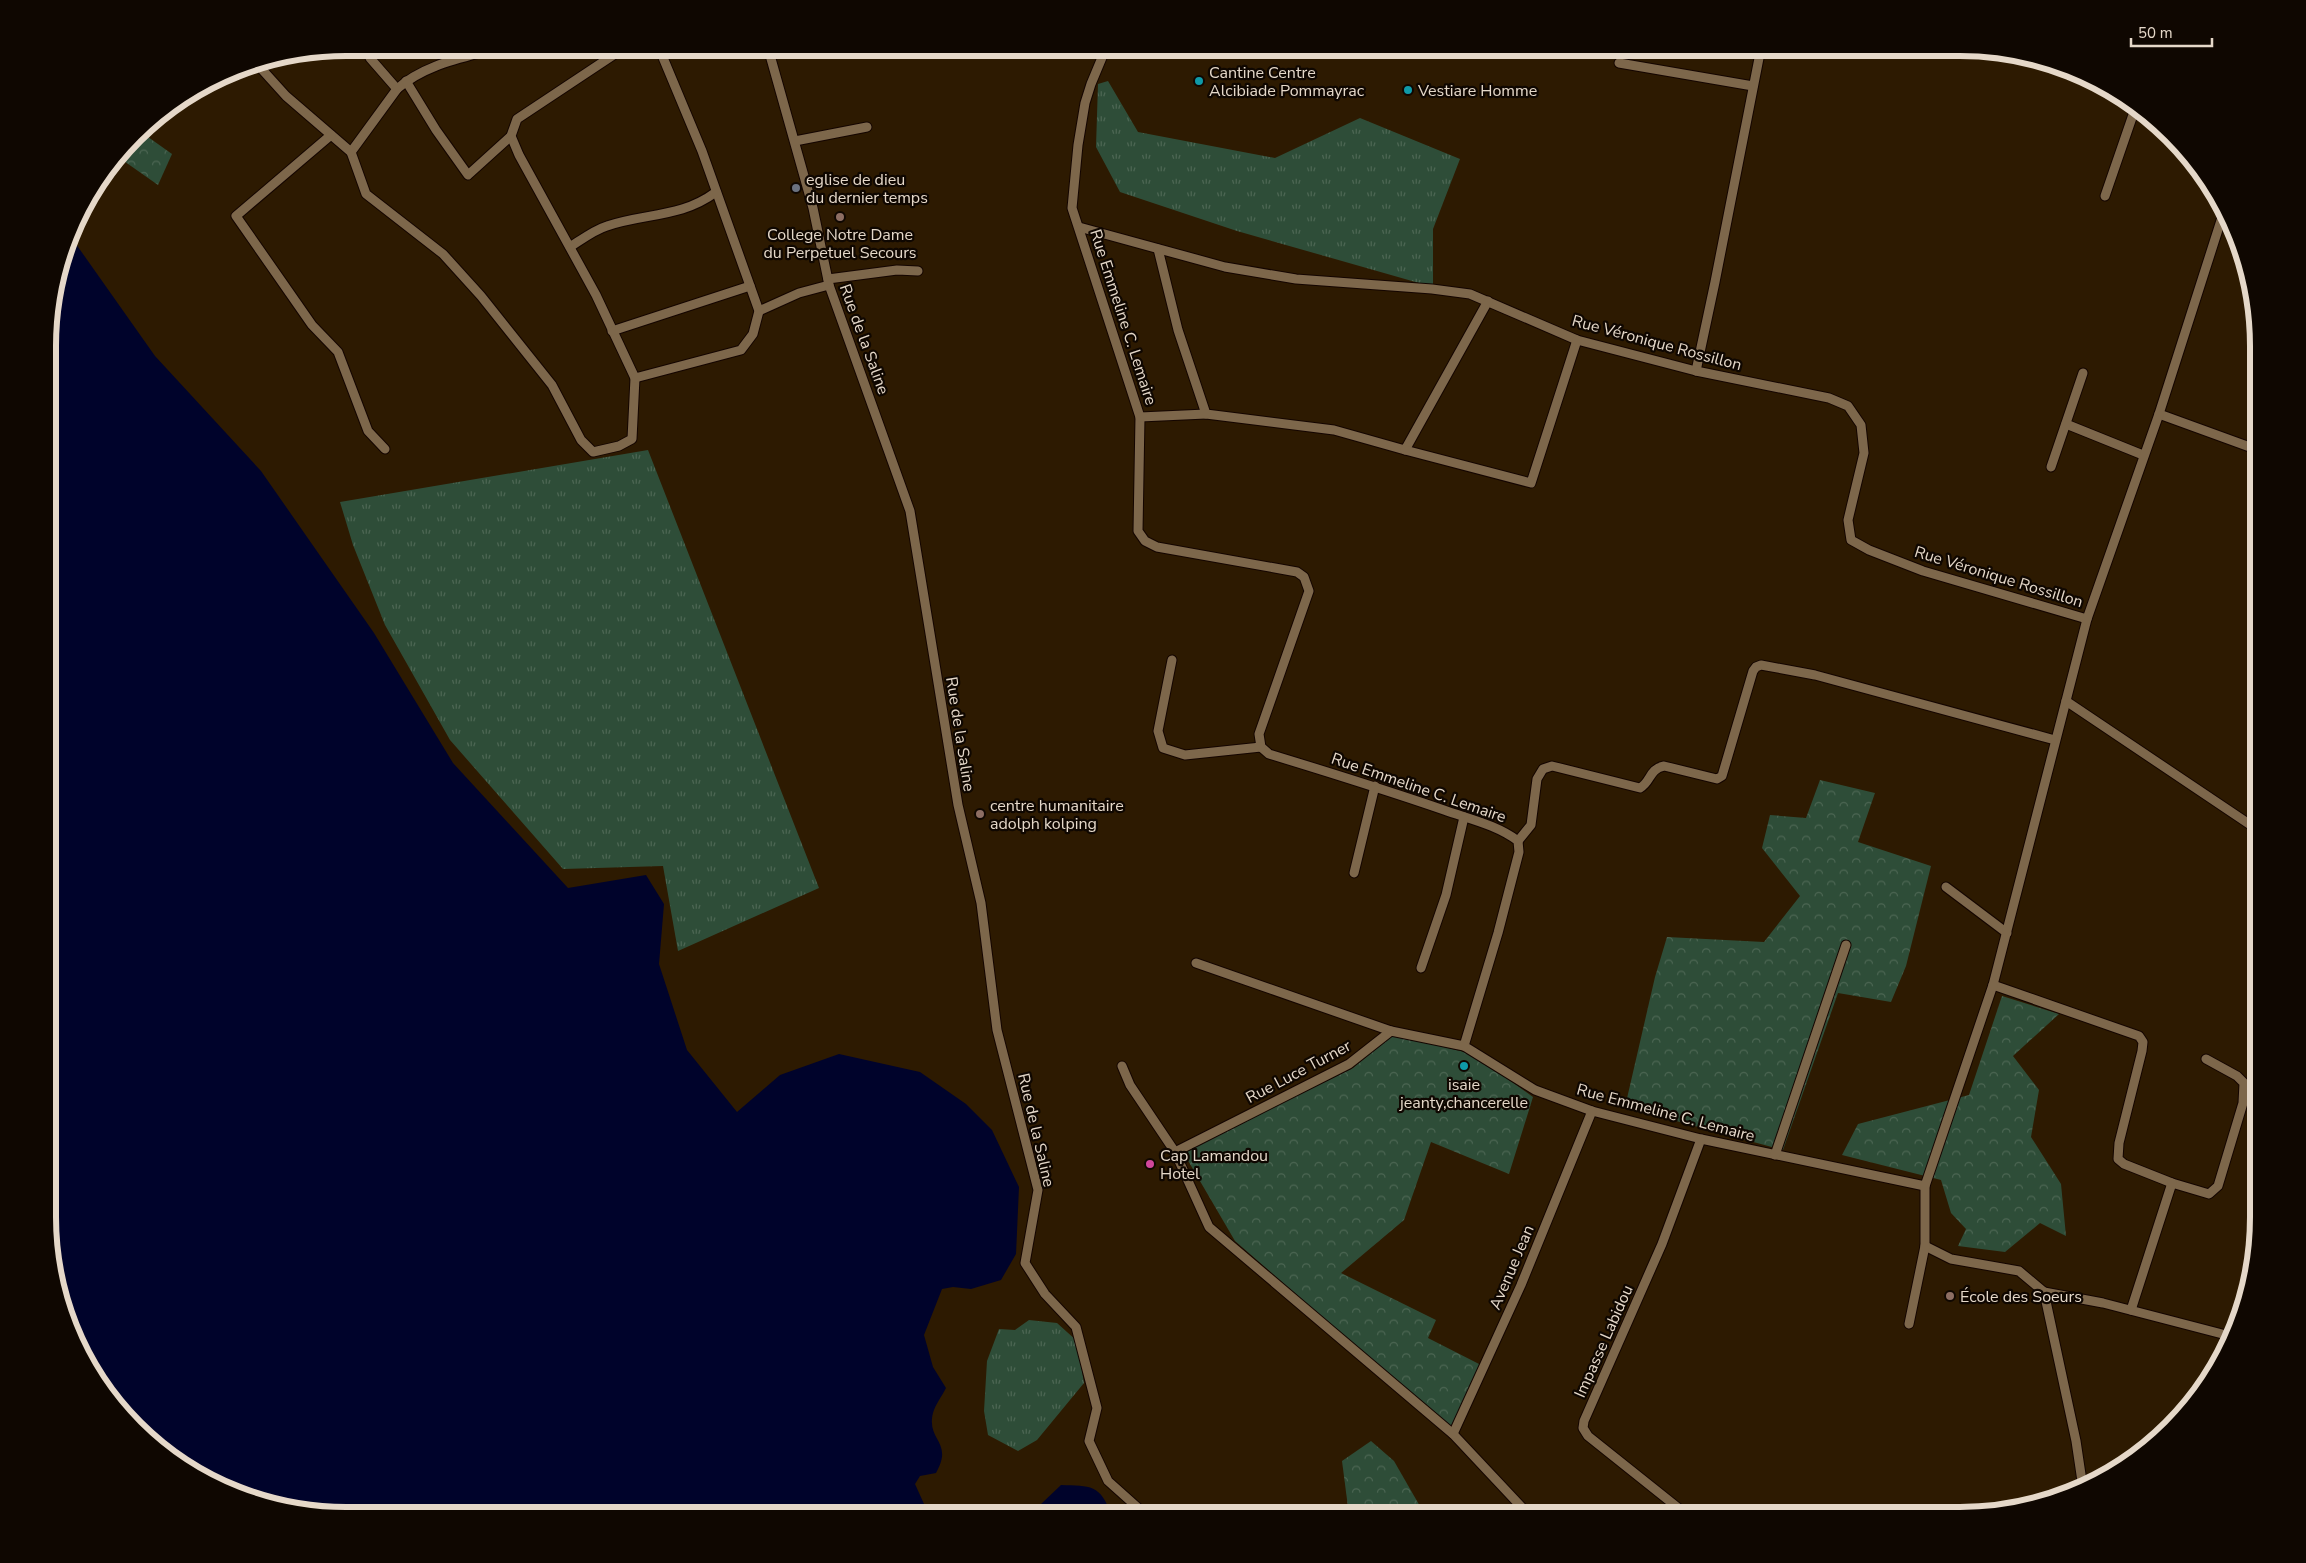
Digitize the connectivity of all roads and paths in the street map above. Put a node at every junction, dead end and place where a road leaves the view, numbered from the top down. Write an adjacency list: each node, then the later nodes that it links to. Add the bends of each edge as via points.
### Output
1 (373, 56): 12 (street, via 370,58)
2 (470, 56): 10 (street, via 424,69)
3 (612, 56): 16 (street, via 517,119)
4 (662, 56): 19 (street)
5 (770, 56): 17 (street, Rue de la Saline)
6 (1102, 56): 22 (street, Rue Emmeline C. Lemaire, via 1090,84 1078,145 1072,208)
7 (1759, 56): 11 (street)
8 (1619, 63): 11 (street)
9 (262, 69): 15 (street, via 286,96)
10 (406, 81): 12 (street); 16 (street, via 468,174)
11 (1753, 86): 32 (street)
12 (397, 89): 18 (street)
13 (2133, 114): 20 (street)
14 (867, 127): 17 (street)
15 (331, 135): 18 (street); 40 (street, via 236,216 312,325 338,352 368,431)
16 (511, 136): 23 (street)
17 (795, 141): 26 (street, Rue de la Saline)
18 (351, 152): 34 (street, via 366,194 442,254 481,296 552,384 582,440 593,452 619,446 632,439)
19 (716, 192): 23 (street, via 682,210 606,226); 27 (street)
20 (2105, 196)
21 (2221, 220): 36 (street)
22 (1079, 227): 24 (street, Rue Véronique Rossillon); 37 (street, Rue Emmeline C. Lemaire)
23 (570, 247): 30 (street)
24 (1158, 249): 28 (street, Rue Véronique Rossillon, via 1224,267 1296,279 1432,288 1470,294); 35 (street, via 1178,330)
25 (918, 271): 26 (street, via 897,270)
26 (828, 282): 29 (street); 77 (street, Rue de la Saline, via 910,511 958,806 981,903 997,1030 1038,1190 1025,1263 1045,1294 1076,1327 1097,1408 1089,1441 1108,1481)
27 (750, 286): 29 (street); 30 (street)
28 (1488, 301): 31 (street, Rue Véronique Rossillon); 41 (street)
29 (759, 311): 34 (street, via 753,334 741,350)
30 (612, 331): 34 (street)
31 (1576, 340): 32 (street, Rue Véronique Rossillon); 41 (street, via 1531,484)
32 (1696, 371): 44 (street, Rue Véronique Rossillon, via 1829,398 1848,406 1861,426 1864,453 1848,520 1851,540 1923,571)
33 (2083, 373): 38 (street)
34 (635, 378)
35 (1206, 414): 37 (street); 41 (street, via 1334,430)
36 (2159, 414): 39 (street); 42 (street)
37 (1140, 417): 48 (street, Rue Emmeline C. Lemaire, via 1138,531 1145,541 1157,547 1297,572 1304,577 1309,591 1259,734)
38 (2066, 424): 42 (street); 43 (street)
39 (2250, 447)
40 (385, 449)
41 (1405, 450)
42 (2143, 455): 44 (street)
43 (2051, 467)
44 (2087, 618): 46 (street)
45 (1172, 660): 48 (street, via 1158,731 1163,748 1185,755)
46 (2066, 701): 47 (street); 51 (street)
47 (2055, 740): 52 (street, via 1815,675 1761,665 1753,671 1722,776 1717,779 1664,766 1652,771 1640,788 1552,766 1543,769 1537,779 1531,826); 55 (street)
48 (1261, 747): 49 (street, Rue Emmeline C. Lemaire, via 1269,754)
49 (1375, 786): 50 (street, Rue Emmeline C. Lemaire); 53 (street)
50 (1464, 817): 52 (street, Rue Emmeline C. Lemaire, via 1506,832); 58 (street, via 1446,894)
51 (2250, 824)
52 (1518, 841): 61 (street, Rue Emmeline C. Lemaire, via 1519,852 1498,933)
53 (1354, 873)
54 (1946, 886): 55 (street)
55 (2007, 932): 59 (street)
56 (1846, 945): 67 (street)
57 (1196, 963): 60 (street)
58 (1421, 968)
59 (1993, 985): 68 (street, via 2139,1036 2143,1042 2142,1051 2118,1159); 69 (street)
60 (1391, 1031): 61 (street); 66 (street, Rue Luce Turner, via 1349,1064)
61 (1464, 1046): 64 (street, Rue Emmeline C. Lemaire, via 1535,1090)
62 (2206, 1059): 68 (street, via 2244,1083 2243,1103 2214,1191 2208,1194)
63 (1122, 1066): 66 (street, via 1130,1085)
64 (1592, 1111): 65 (street, Rue Emmeline C. Lemaire); 75 (street, Avenue Jean, via 1521,1285)
65 (1701, 1139): 67 (street, Rue Emmeline C. Lemaire); 79 (street, Impasse Labidou, via 1662,1244 1583,1428 1588,1436)
66 (1175, 1152): 75 (street, via 1209,1227)
67 (1775, 1155): 69 (street, Rue Emmeline C. Lemaire)
68 (2172, 1183): 72 (street)
69 (1925, 1186): 70 (street)
70 (1925, 1246): 71 (street, via 1951,1258 2019,1271); 73 (street)
71 (2044, 1292): 72 (street); 76 (street)
72 (2131, 1310): 74 (street)
73 (1909, 1324)
74 (2225, 1335)
75 (1453, 1434): 78 (street)
76 (2082, 1480)
77 (1137, 1507)
78 (1521, 1507)
79 (1676, 1507)

